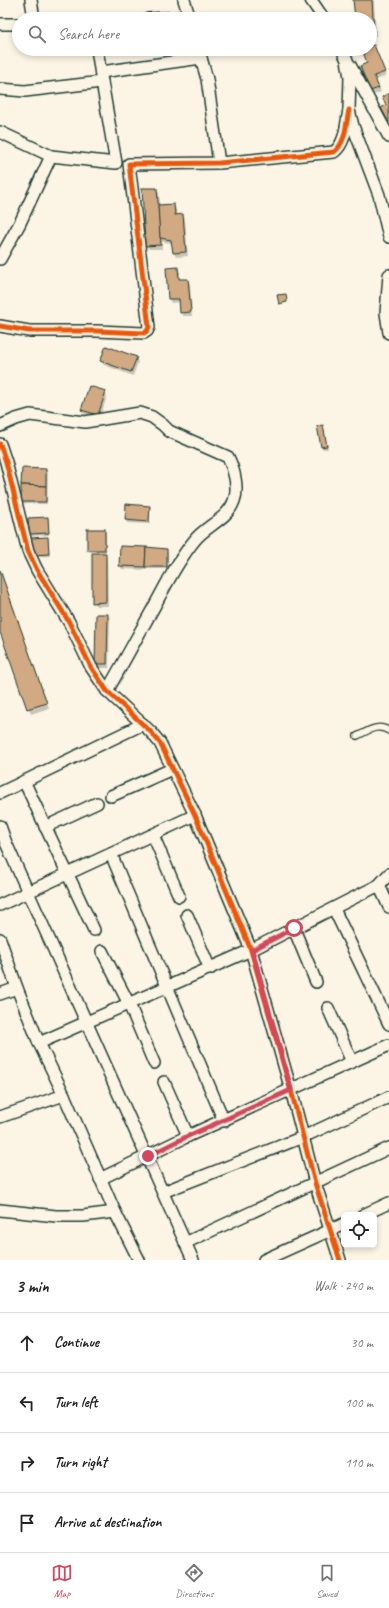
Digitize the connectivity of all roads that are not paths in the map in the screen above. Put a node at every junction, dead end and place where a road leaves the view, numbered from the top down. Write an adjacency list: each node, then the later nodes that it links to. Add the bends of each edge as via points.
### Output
1 (31, 0): 4 (street)
2 (185, 0): 5 (street)
3 (311, 0): 6 (street)
4 (33, 12)
5 (188, 12)
6 (319, 12)
7 (0, 24): 8 (street)
8 (12, 24)
9 (98, 56): 14 (street)
10 (188, 56): 14 (street)
11 (201, 56): 20 (street, via 207,79)
12 (345, 56): 13 (street)
13 (347, 60): 16 (street, via 350,77); 18 (street)
14 (101, 77): 15 (street, via 25,91); 21 (street)
15 (0, 89)
16 (349, 110): 20 (street, via 343,141 334,152); 23 (street, via 379,195)
17 (0, 132): 19 (street)
18 (389, 137)
19 (51, 156): 21 (street); 24 (street)
20 (220, 163): 22 (street)
21 (116, 164): 22 (street)
22 (129, 164): 26 (street, via 149,327 147,331 140,334 56,332)
23 (389, 237)
24 (0, 259)
25 (389, 275): 27 (street, via 386,313)
26 (0, 326)
27 (389, 333)
28 (0, 426): 30 (street, via 30,415 85,422 140,413 152,417 168,431 228,457 236,492 228,513 200,533 173,570)
29 (0, 444): 30 (street, via 28,551 70,622 91,667)
30 (107, 690): 31 (street)
31 (143, 724): 34 (street, via 160,743); 35 (street)
32 (389, 731): 33 (lane, via 380,727)
33 (357, 736)
34 (172, 769): 37 (street); 39 (street)
35 (24, 781): 36 (street); 41 (street)
36 (0, 793)
37 (111, 796)
38 (97, 803): 41 (street)
39 (195, 815): 42 (street); 56 (street)
40 (0, 826): 47 (street)
41 (45, 827): 45 (street)
42 (153, 835): 43 (street); 48 (street)
43 (111, 854): 45 (street); 60 (street)
44 (389, 874): 46 (street)
45 (68, 875): 47 (street); 54 (street)
46 (379, 886): 50 (street); 51 (street)
47 (29, 893): 49 (street); 65 (street)
48 (179, 896)
49 (0, 905)
50 (389, 908)
51 (334, 909): 53 (street); 66 (street)
52 (187, 915): 58 (street)
53 (294, 928): 56 (street); 59 (street)
54 (94, 930)
55 (0, 938): 61 (street)
56 (252, 950): 58 (street); 72 (street)
57 (102, 951): 63 (street)
58 (210, 969): 60 (street)
59 (316, 982)
60 (168, 987): 63 (street); 76 (street)
61 (17, 988): 62 (street); 67 (street)
62 (0, 994)
63 (128, 1004): 65 (street); 70 (street)
64 (328, 1008): 69 (street)
65 (86, 1022): 67 (street); 80 (street)
66 (389, 1024)
67 (39, 1043): 73 (street)
68 (389, 1045): 69 (street)
69 (352, 1062): 72 (street)
70 (154, 1063)
71 (164, 1082): 77 (street)
72 (291, 1090): 76 (street); 78 (street)
73 (64, 1095): 75 (street); 81 (street)
74 (389, 1097): 78 (street)
75 (0, 1117)
76 (224, 1121): 77 (street)
77 (188, 1136): 80 (street)
78 (303, 1137): 82 (street); 83 (street)
79 (389, 1148): 82 (street)
80 (148, 1156): 81 (street); 83 (street)
81 (100, 1178): 86 (street)
82 (315, 1183): 89 (street); 90 (street)
83 (163, 1192): 90 (street)
84 (389, 1203): 87 (street)
85 (0, 1210): 86 (street, via 56,1216)
86 (115, 1212): 91 (street)
87 (370, 1212)
88 (341, 1225): 89 (street)
89 (330, 1230): 93 (street); 94 (street)
90 (185, 1243): 92 (street)
91 (139, 1260)
92 (193, 1260)
93 (264, 1260)
94 (340, 1260)

